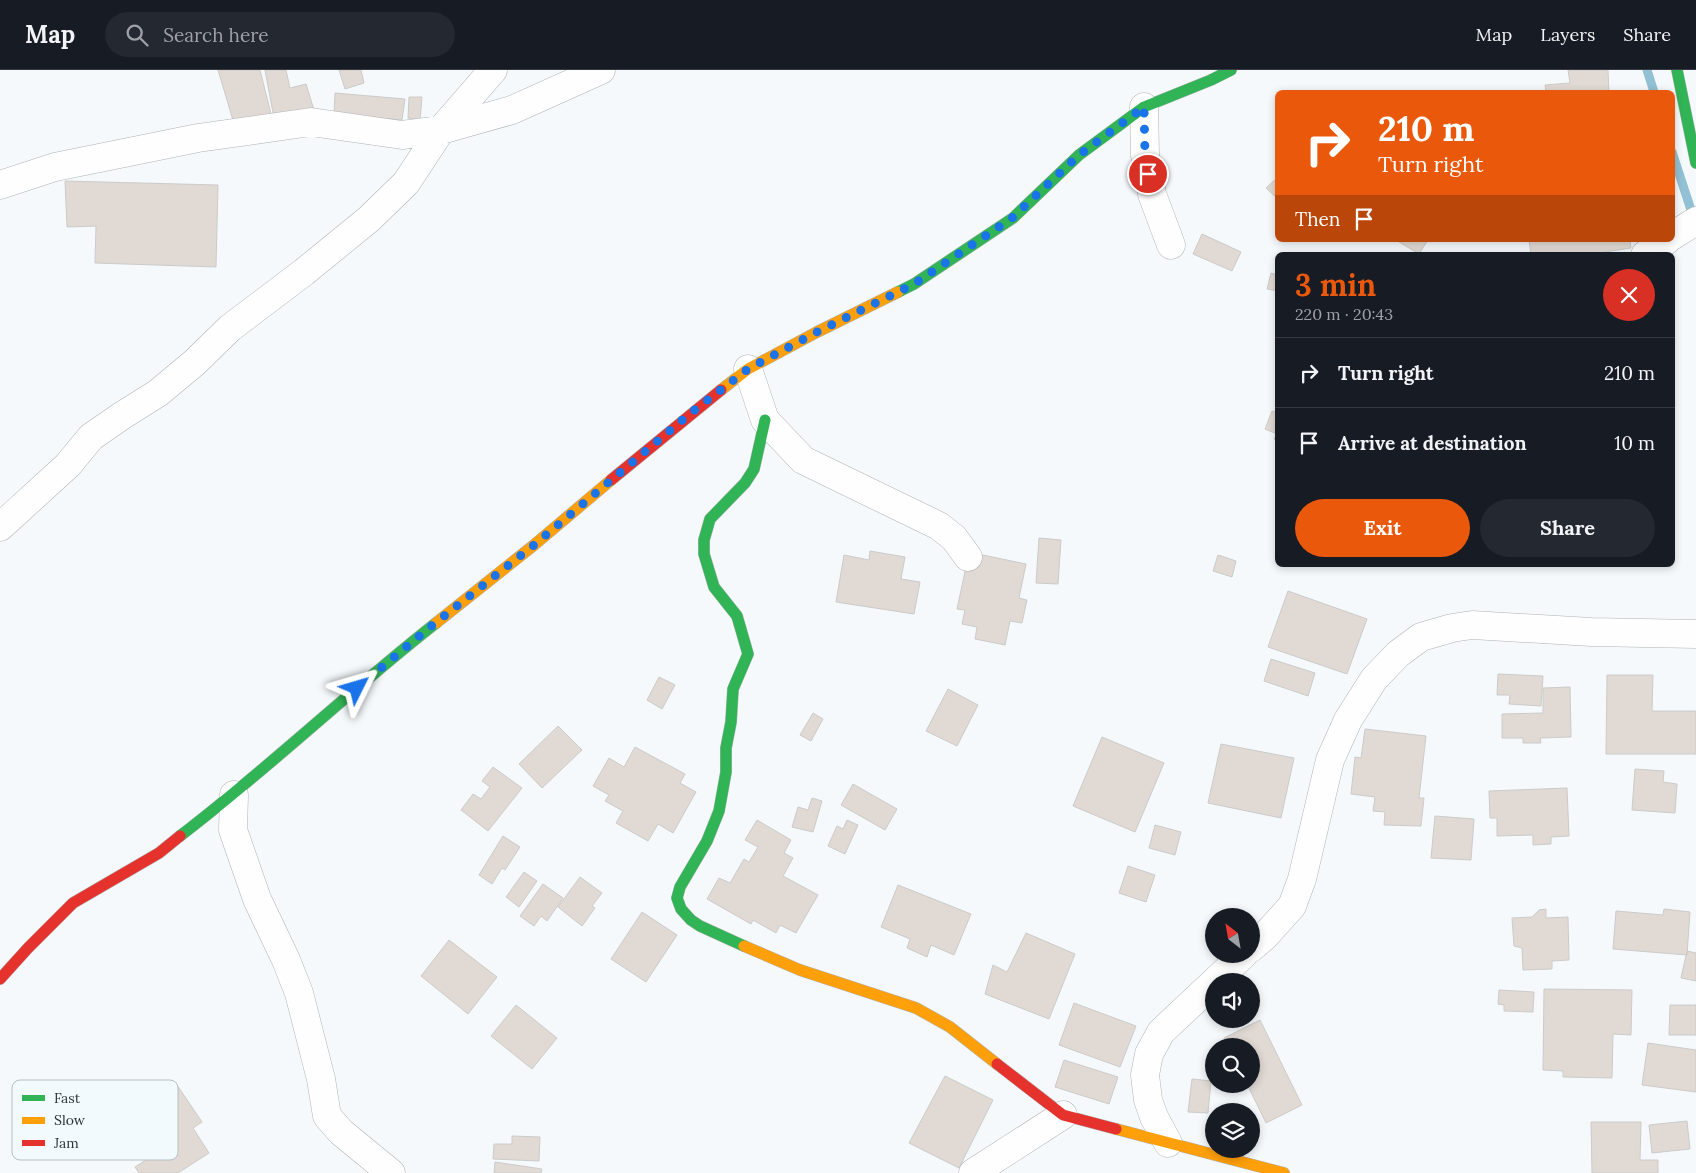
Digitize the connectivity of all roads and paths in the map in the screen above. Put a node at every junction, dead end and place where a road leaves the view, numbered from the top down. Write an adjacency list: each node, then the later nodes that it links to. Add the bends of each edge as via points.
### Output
1 (493, 70): 6 (street)
2 (601, 70): 6 (street, via 512,110)
3 (1231, 70): 5 (street)
4 (1677, 70): 7 (street)
5 (1144, 107): 12 (street, via 1145,155 1152,194); 14 (street, via 1079,155 1012,218 914,284)
6 (441, 130): 8 (street, via 402,135 311,122 198,138 55,167); 16 (street, via 406,183 369,219 230,328 158,393 91,436 68,465)
7 (1696, 163)
8 (0, 186)
9 (1696, 221): 10 (street)
10 (1675, 234)
11 (1664, 242): 13 (street)
12 (1171, 246)
13 (1649, 252)
14 (748, 369): 15 (street); 19 (street, via 429,628)
15 (765, 420): 17 (street, via 804,460 939,526 954,538); 23 (street, via 754,469 710,519 704,540 704,554 714,587 736,616 748,654 733,689 719,812 708,841 680,887 677,898 681,909 700,926 745,947 800,970 916,1008 950,1027)
16 (0, 527)
17 (968, 557)
18 (1696, 634): 20 (street, via 1472,625 1421,637 1374,678 1348,720 1330,760 1302,879 1292,906)
19 (234, 795): 22 (street, via 159,853 73,903); 25 (street, via 233,830 257,899 299,993 327,1116 341,1132)
20 (1260, 940)
21 (1234, 963): 24 (street, via 1161,1032 1149,1054 1145,1075 1148,1100)
22 (0, 980)
23 (1063, 1115): 24 (street); 26 (street)
24 (1168, 1143): 27 (street)
25 (391, 1173)
26 (973, 1173)
27 (1284, 1173)

